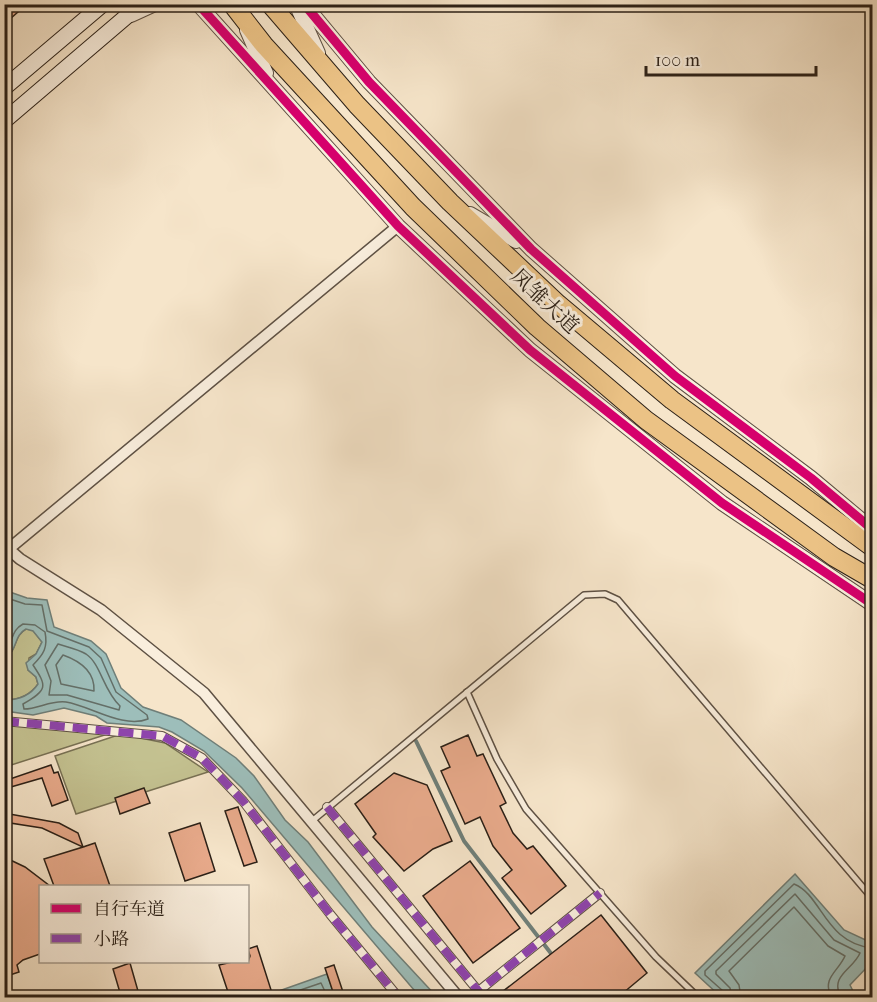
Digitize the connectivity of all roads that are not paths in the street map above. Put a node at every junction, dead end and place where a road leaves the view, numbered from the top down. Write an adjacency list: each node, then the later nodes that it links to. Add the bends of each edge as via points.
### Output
1 (103, 4): 12 (main road)
2 (141, 4): 9 (main road)
3 (155, 4): 9 (street)
4 (198, 4): 11 (street)
5 (270, 4): 10 (main road, 凤雏大道)
6 (296, 4): 10 (street)
7 (304, 4): 16 (street, via 369,82)
8 (236, 9): 11 (street); 22 (main road, 凤雏大道, via 264,45 413,207 537,327 646,420 834,557)
9 (126, 17): 13 (main road)
10 (323, 66): 14 (main road, 凤雏大道)
11 (271, 85): 15 (street)
12 (4, 88)
13 (4, 121)
14 (450, 202): 16 (street); 17 (main road, 凤雏大道, via 558,304 672,400)
15 (398, 226): 19 (street, via 530,350 722,503); 21 (street)
16 (531, 249): 18 (street, via 675,376 812,478)
17 (793, 491): 18 (street); 20 (main road, 凤雏大道)
18 (871, 528)
19 (782, 544): 22 (street); 23 (street)
20 (873, 547)
21 (6, 548): 27 (street, via 101,610 204,693)
22 (870, 578)
23 (873, 604)
24 (467, 692): 26 (lane); 28 (lane, via 497,759 526,809); 29 (lane, via 584,595 604,594 618,600)
25 (4, 721): 31 (street, via 162,736 202,758 243,801)
26 (327, 807): 27 (lane); 30 (street)
27 (312, 820): 32 (street)
28 (600, 893): 30 (street); 34 (lane, via 656,957)
29 (873, 898)
30 (481, 994): 33 (street)
31 (399, 998)
32 (459, 998)
33 (470, 998)
34 (699, 998)

